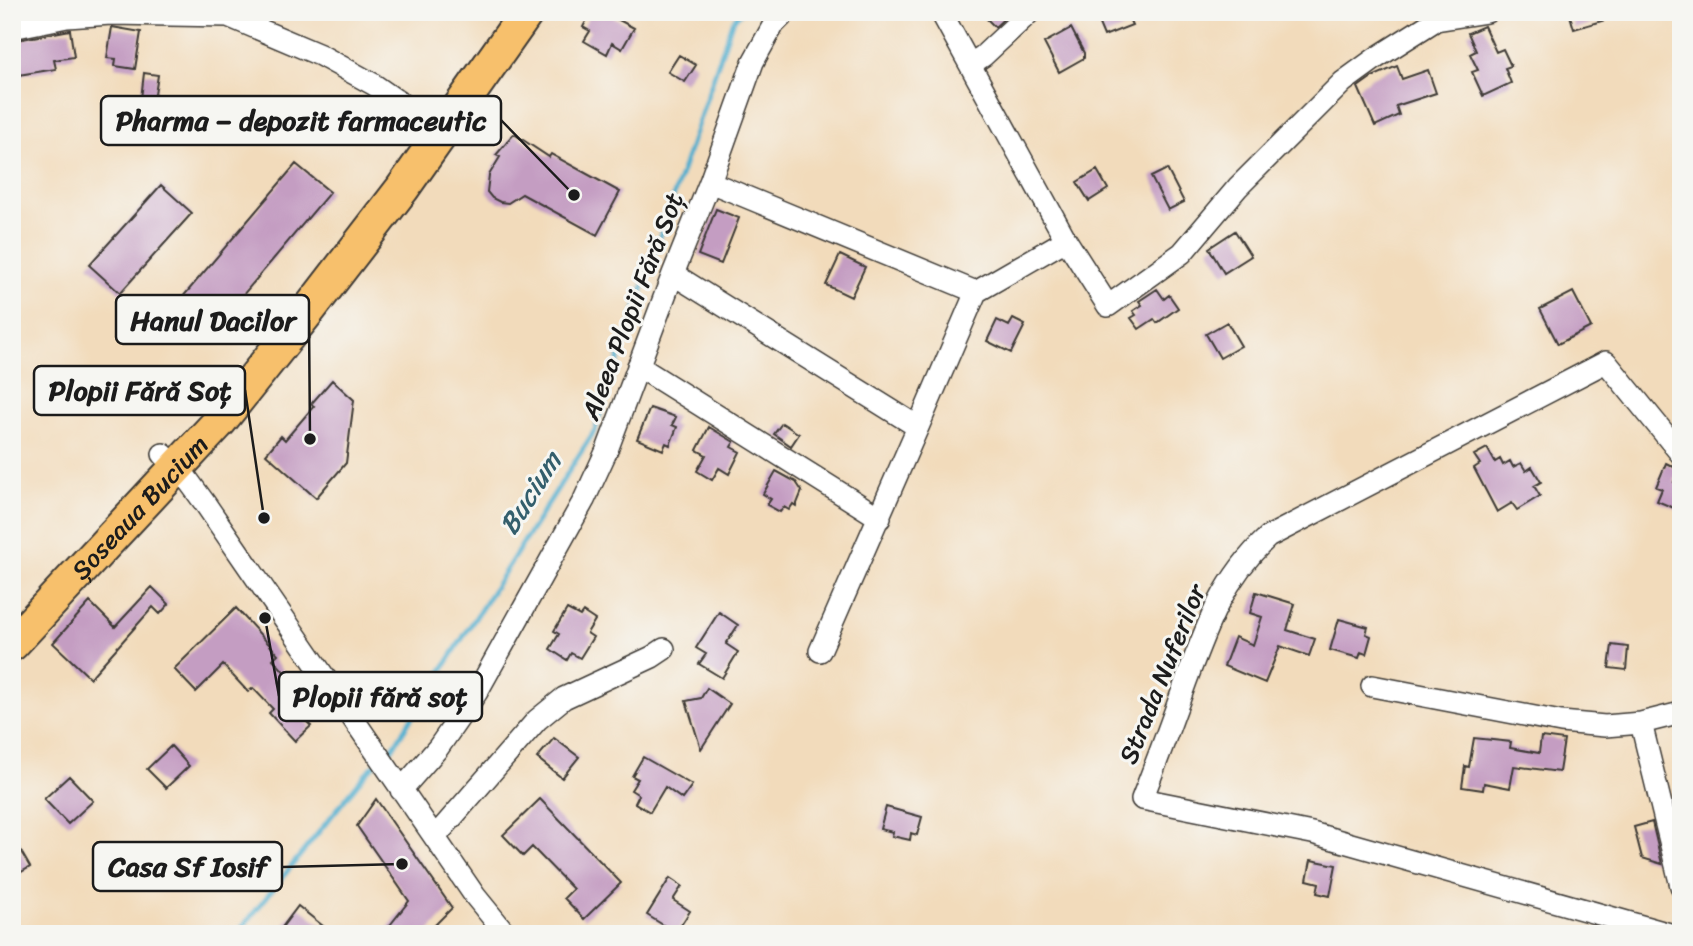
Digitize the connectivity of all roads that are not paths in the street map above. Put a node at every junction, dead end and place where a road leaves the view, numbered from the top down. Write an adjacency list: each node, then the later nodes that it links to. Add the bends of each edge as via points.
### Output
1 (505, 12): 9 (main road, Șoseaua Bucium)
2 (527, 12): 9 (main road, Șoseaua Bucium)
3 (786, 12): 10 (street, Aleea Plopii Fără Soț, via 753,61)
4 (941, 12): 8 (street)
5 (1030, 12): 8 (street)
6 (1487, 12): 11 (street, via 1436,20 1343,82 1238,187 1182,253 1108,306)
7 (12, 28): 9 (street, via 111,14 228,16 320,55 373,84)
8 (971, 64): 11 (street)
9 (434, 127): 17 (main road, Șoseaua Bucium, via 308,312 220,421)
10 (710, 182): 12 (street, Aleea Plopii Fără Soț); 13 (street)
11 (1066, 240): 13 (street)
12 (673, 274): 14 (street, Aleea Plopii Fără Soț); 15 (street)
13 (976, 292): 15 (street)
14 (638, 366): 18 (street); 26 (street, Aleea Plopii Fără Soț, via 584,500 483,680 438,748)
15 (918, 427): 18 (street)
16 (1681, 454): 30 (street, Strada Nuferilor, via 1605,362 1268,537 1249,554 1210,617 1142,799 1312,832)
17 (170, 460): 19 (main road, Șoseaua Bucium); 20 (main road, Șoseaua Bucium); 26 (street, via 204,502)
18 (880, 518): 22 (street)
19 (12, 618)
20 (12, 644)
21 (664, 649): 27 (street, via 564,698 537,720)
22 (820, 651)
23 (1371, 686): 25 (street, via 1561,722)
24 (1681, 713): 25 (street)
25 (1641, 723): 28 (street)
26 (401, 790): 27 (street)
27 (435, 837): 29 (street)
28 (1681, 886)
29 (506, 934)
30 (1670, 934)

